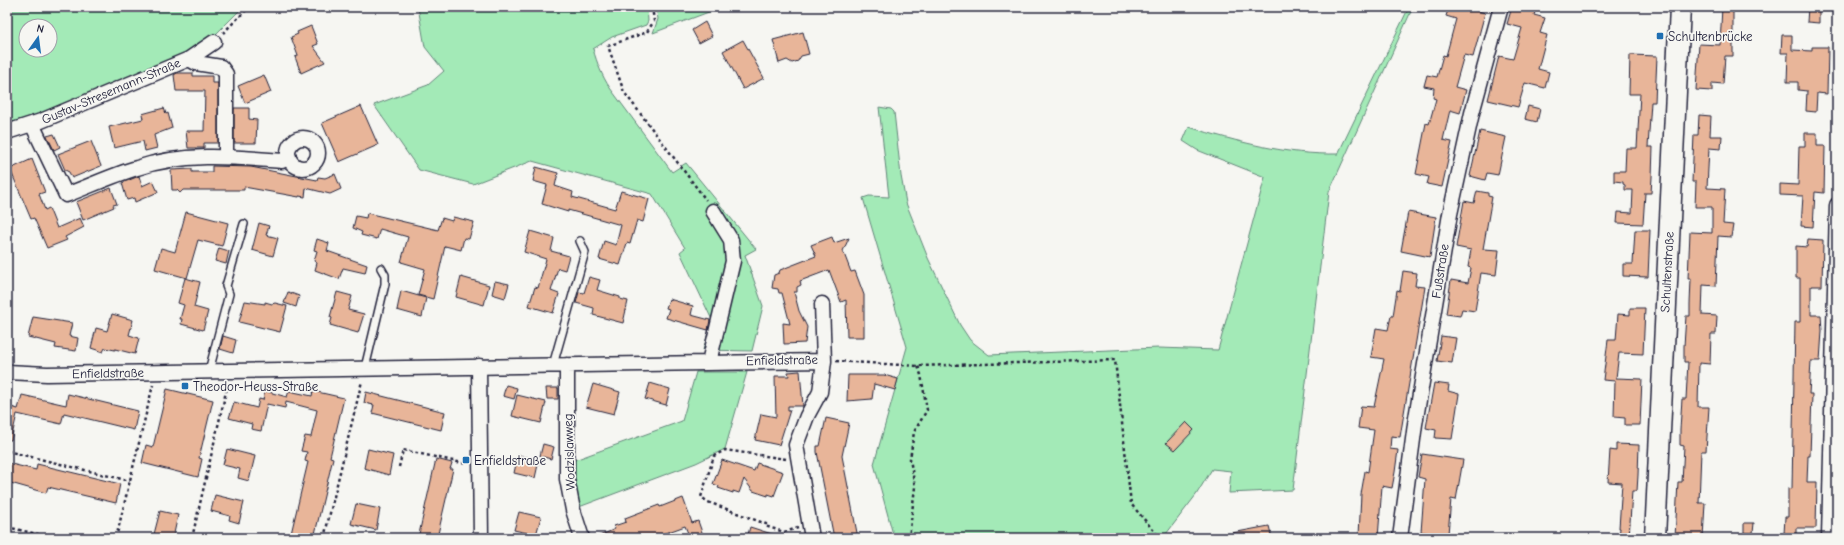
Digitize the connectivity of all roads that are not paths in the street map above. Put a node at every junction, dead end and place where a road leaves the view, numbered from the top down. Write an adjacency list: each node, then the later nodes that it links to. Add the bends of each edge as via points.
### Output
1 (1501, 7): 25 (street, Fußstraße, via 1472,113 1450,214 1415,424)
2 (1680, 7): 26 (main road, Schultenstraße)
3 (214, 42): 4 (street, Gustav-Stresemann-Straße)
4 (189, 59): 5 (street, Gustav-Stresemann-Straße); 7 (street, Gustav-Stresemann-Straße, via 196,63 221,67 226,74)
5 (32, 124): 6 (street, Gustav-Stresemann-Straße); 7 (street, Gustav-Stresemann-Straße, via 66,195 157,163)
6 (7, 132)
7 (226, 156): 8 (street, Gustav-Stresemann-Straße, via 282,161)
8 (289, 157)
9 (1837, 205): 27 (street)
10 (713, 211): 16 (street, via 731,240 733,261)
11 (244, 224): 20 (lane, via 226,286 229,294)
12 (580, 241): 17 (lane, via 585,252)
13 (381, 268): 19 (lane, via 385,275 385,284)
14 (822, 304): 15 (street, Enfieldstraße)
15 (824, 361): 16 (street, Enfieldstraße); 22 (street, via 820,392 807,416 796,446)
16 (709, 362): 17 (street, Enfieldstraße)
17 (560, 365): 18 (street, Enfieldstraße); 24 (street, Wodzislawweg, via 567,479)
18 (479, 366): 19 (street, Enfieldstraße); 23 (street)
19 (365, 368): 20 (street, Enfieldstraße)
20 (208, 371): 21 (street, Enfieldstraße, via 47,374)
21 (7, 372)
22 (810, 532)
23 (481, 538)
24 (582, 538)
25 (1400, 538)
26 (1655, 538)
27 (1829, 538)

